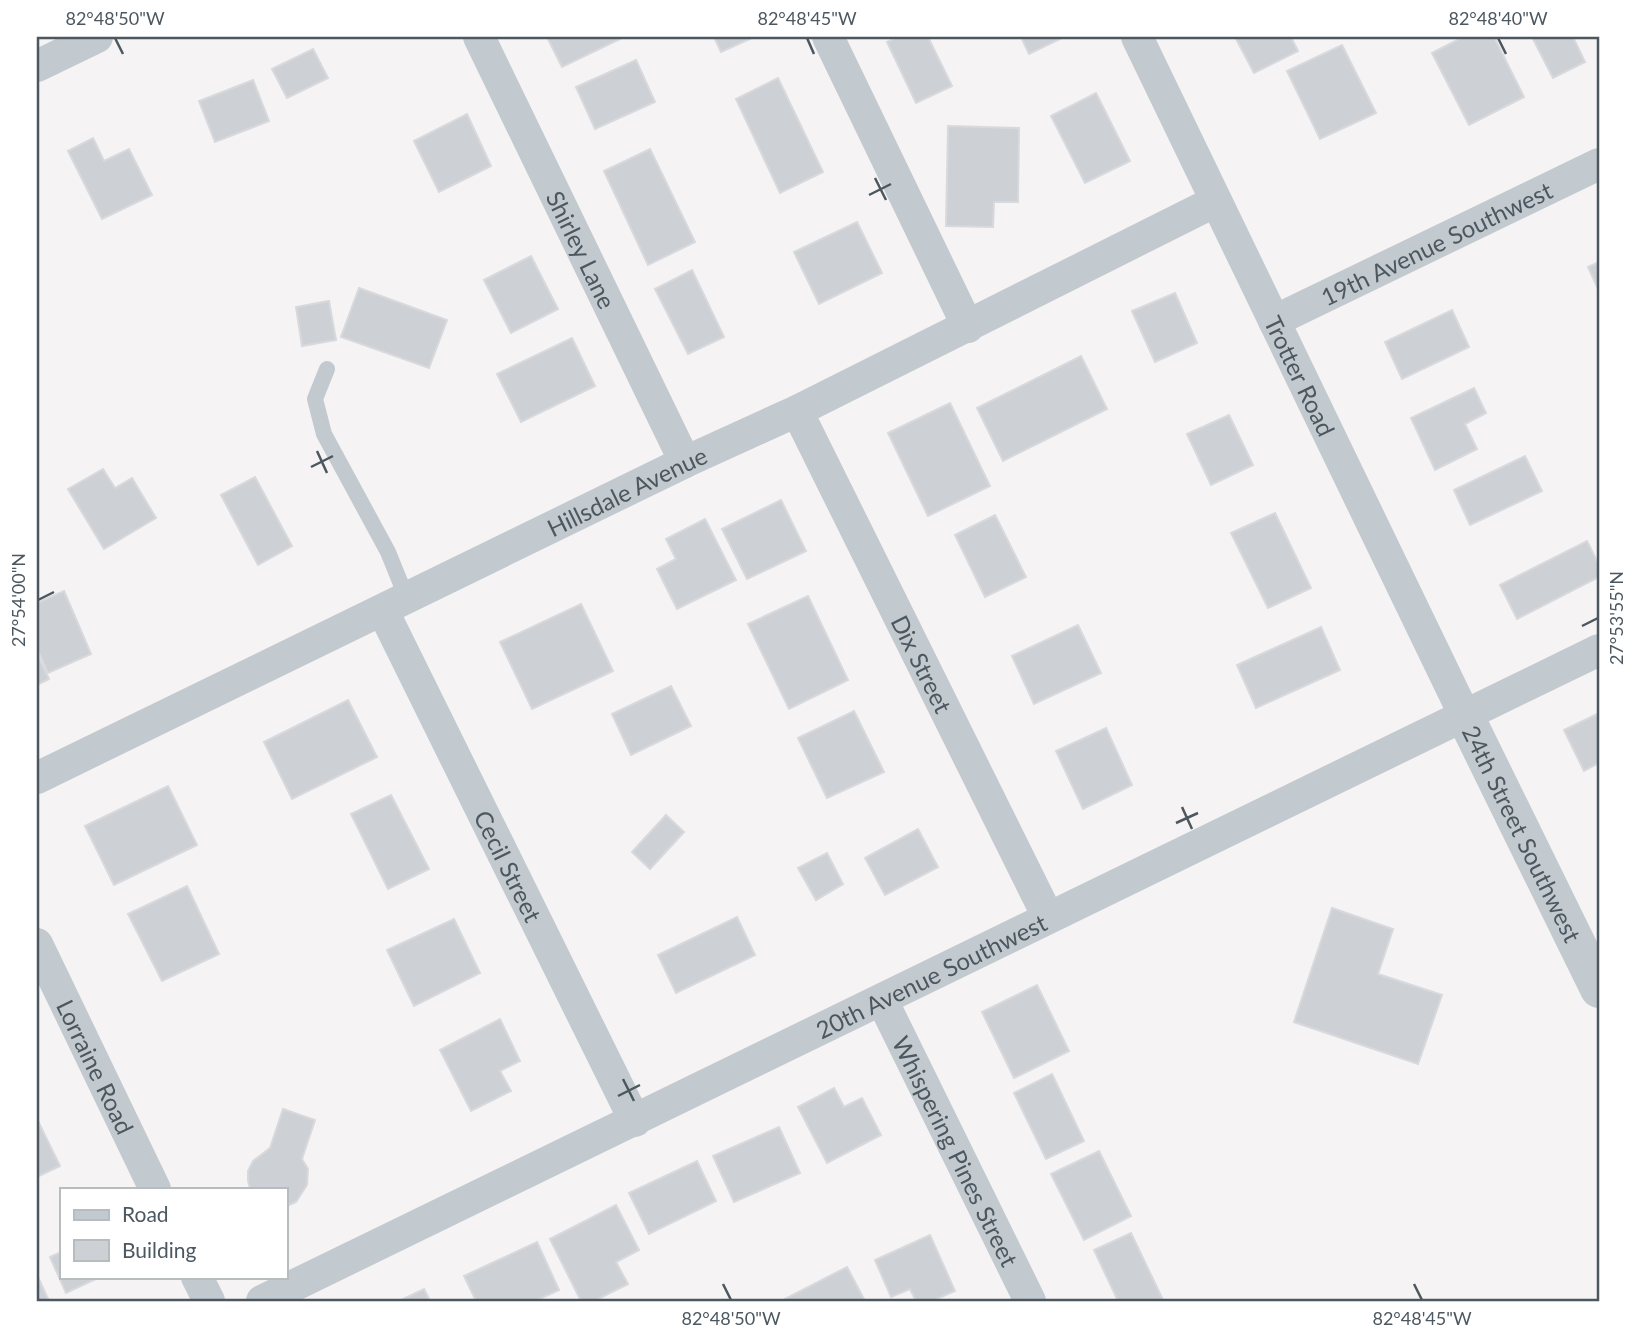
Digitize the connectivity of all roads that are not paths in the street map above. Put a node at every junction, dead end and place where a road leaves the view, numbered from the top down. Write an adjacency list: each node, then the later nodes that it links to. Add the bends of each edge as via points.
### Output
1 (97, 37): 5 (street)
2 (478, 37): 12 (street, Shirley Lane)
3 (828, 37): 9 (street)
4 (1136, 37): 7 (street, Trotter Road)
5 (37, 66)
6 (1599, 164): 8 (street, 19th Avenue Southwest)
7 (1216, 201): 8 (street, Trotter Road); 9 (street, Hillsdale Avenue)
8 (1274, 321): 15 (street, Trotter Road)
9 (968, 327): 11 (street, Hillsdale Avenue)
10 (327, 369): 13 (lane, via 315,399 324,434 388,552)
11 (797, 411): 12 (street, Hillsdale Avenue); 17 (street, Dix Street)
12 (685, 462): 13 (street, Hillsdale Avenue)
13 (395, 605): 16 (street, Hillsdale Avenue); 21 (street, Cecil Street)
14 (1599, 650): 15 (street, 20th Avenue Southwest)
15 (1464, 714): 17 (street, 20th Avenue Southwest); 19 (street, 24th Street Southwest)
16 (37, 778)
17 (1048, 917): 20 (street, 20th Avenue Southwest)
18 (37, 944): 22 (street, Lorraine Road)
19 (1599, 989)
20 (882, 1000): 21 (street, 20th Avenue Southwest); 26 (street, Whispering Pines Street)
21 (635, 1121): 25 (street, 20th Avenue Southwest)
22 (155, 1188)
23 (198, 1278): 24 (street)
24 (209, 1301)
25 (262, 1301)
26 (1030, 1301)

